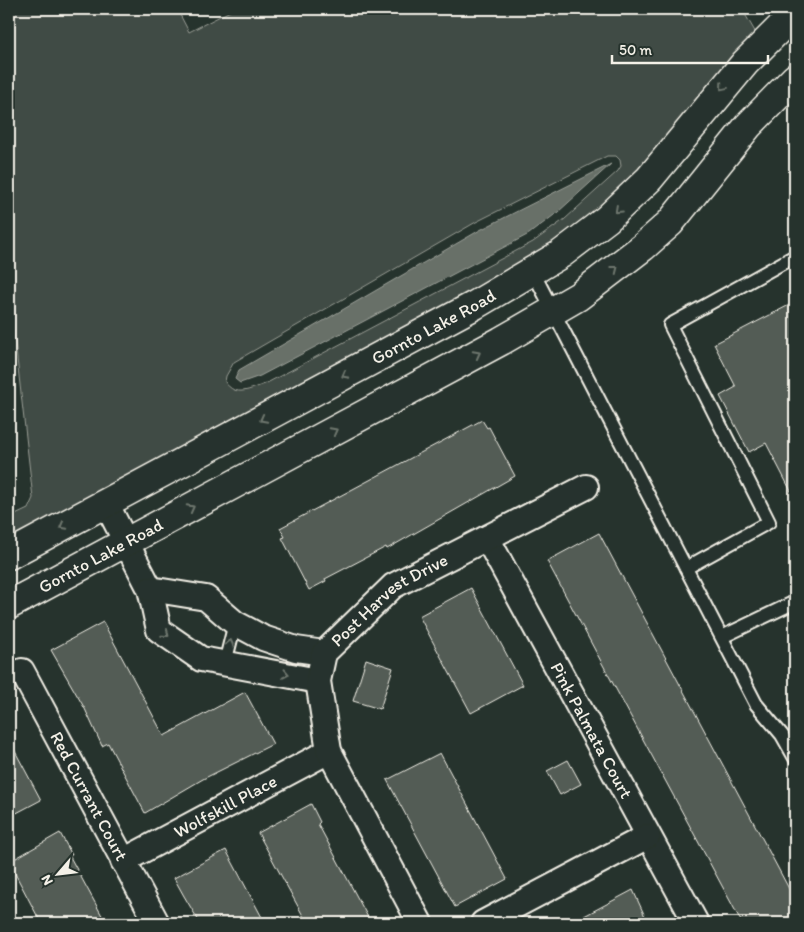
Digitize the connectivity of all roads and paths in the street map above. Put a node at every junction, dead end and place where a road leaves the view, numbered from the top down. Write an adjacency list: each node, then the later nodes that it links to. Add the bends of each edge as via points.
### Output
1 (795, 16): 4 (street, Gornto Lake Road, one-way to 4, via 738,70 663,164 626,202 588,235)
2 (795, 78): 5 (street, Gornto Lake Road, one-way to 2, via 603,278 670,223 748,126)
3 (795, 256): 11 (lane, via 670,325 769,522)
4 (533, 272): 5 (lane); 7 (street, Gornto Lake Road, one-way to 7)
5 (554, 311): 9 (street, Gornto Lake Road, one-way to 5); 11 (lane)
6 (586, 487): 8 (street, Post Harvest Drive)
7 (106, 503): 9 (street); 10 (street, Gornto Lake Road, one-way to 10)
8 (487, 538): 17 (street, Post Harvest Drive, via 393,586); 23 (street, Pink Palmata Court)
9 (126, 542): 12 (street); 14 (street, Gornto Lake Road)
10 (9, 555)
11 (686, 568): 16 (lane)
12 (150, 589): 15 (street, via 206,598); 18 (street, one-way to 18, via 159,630 201,659)
13 (795, 602): 16 (lane)
14 (9, 604)
15 (235, 623): 17 (street, via 263,638 296,649); 18 (lane, one-way to 15)
16 (722, 637): 22 (lane, via 756,704 782,734)
17 (324, 653): 20 (street, Post Harvest Drive)
18 (225, 663): 20 (street, one-way to 20)
19 (22, 671): 24 (street, Red Currant Court)
20 (318, 681): 21 (street, Post Harvest Drive)
21 (328, 751): 24 (street, Wolfskill Place); 26 (street, Post Harvest Drive)
22 (795, 758)
23 (648, 836): 27 (street); 28 (street, Pink Palmata Court)
24 (123, 861): 25 (street, Red Currant Court)
25 (157, 923)
26 (420, 923)
27 (483, 923)
28 (696, 923)

